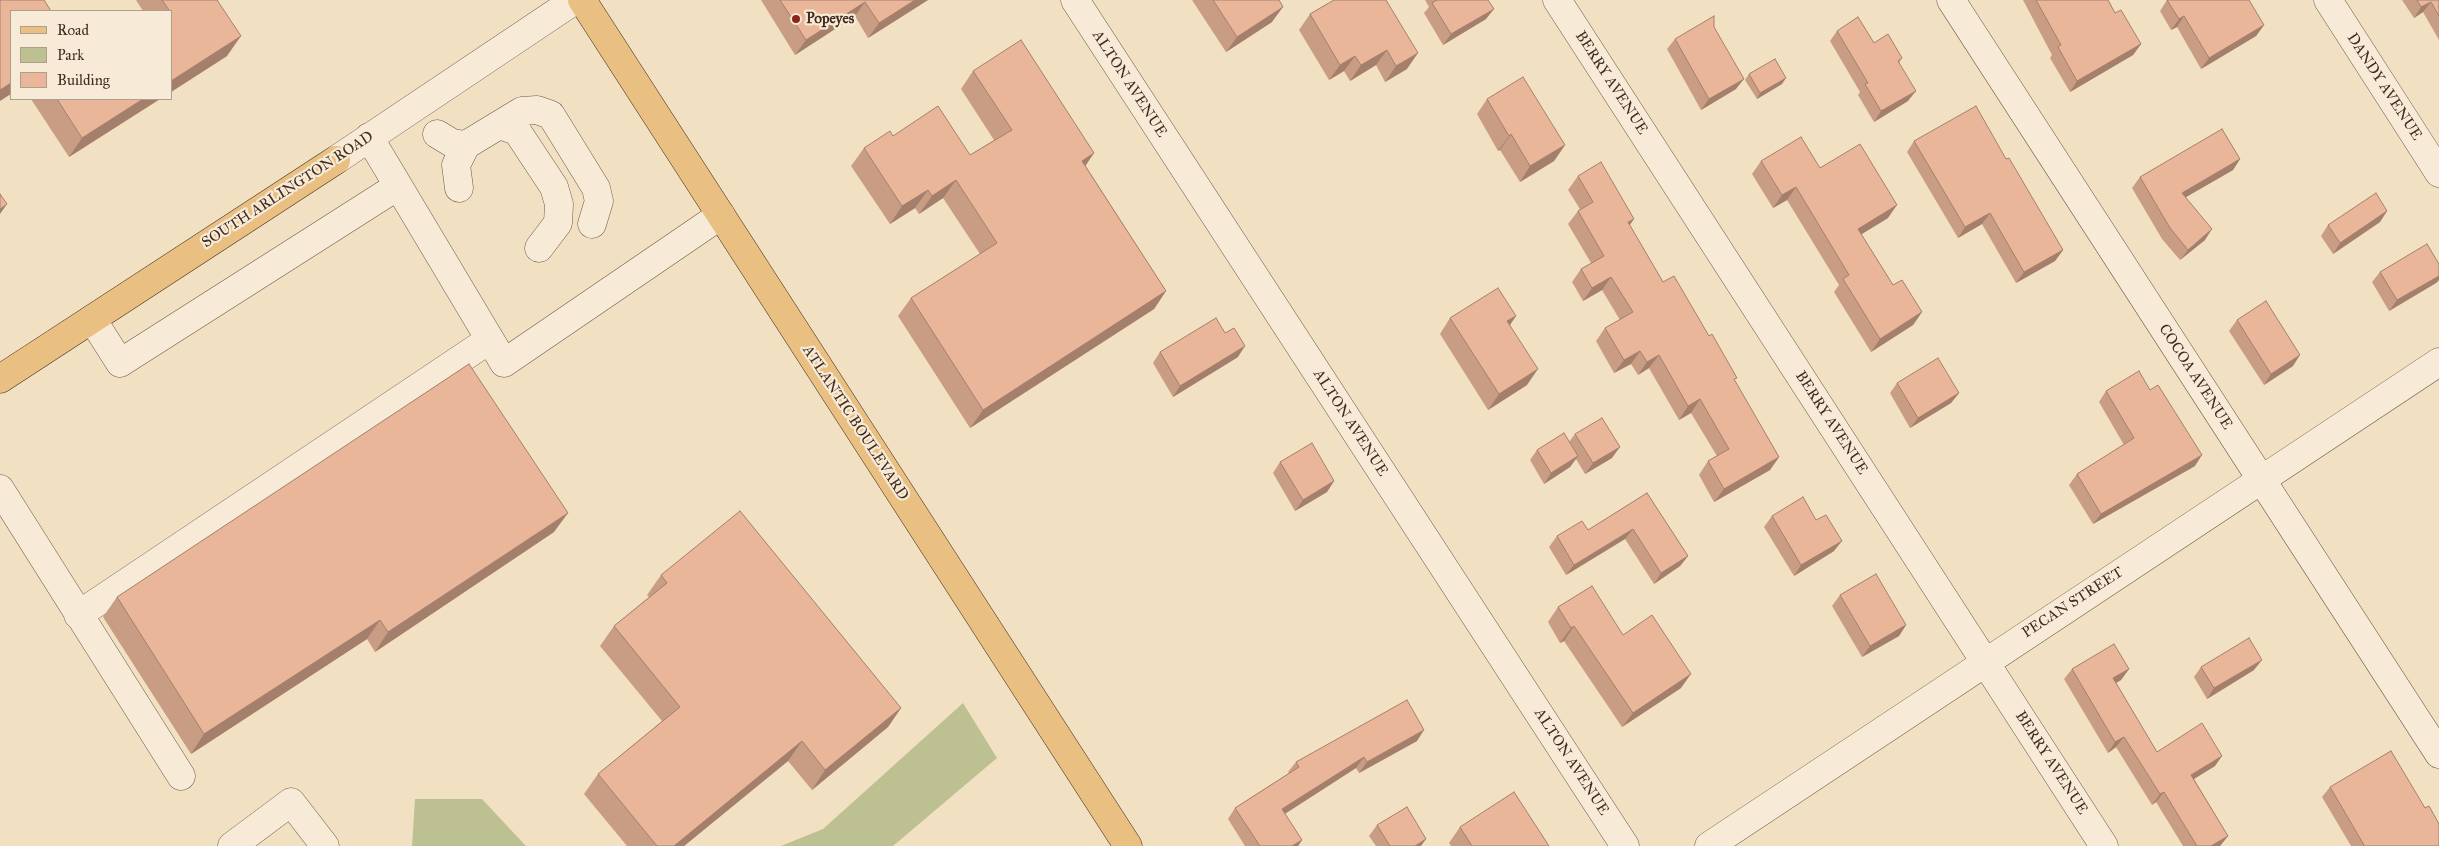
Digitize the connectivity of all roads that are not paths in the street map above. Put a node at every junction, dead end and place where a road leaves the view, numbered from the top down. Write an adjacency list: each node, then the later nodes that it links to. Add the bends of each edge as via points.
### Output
1 (575, 0): 9 (street, SOUTH ARLINGTON ROAD)
2 (582, 0): 15 (main road, ATLANTIC BOULEVARD)
3 (1075, 0): 31 (street, ALTON AVENUE)
4 (1557, 0): 25 (street, BERRY AVENUE)
5 (1951, 0): 22 (street, COCOA AVENUE)
6 (2328, 0): 12 (street, DANDY AVENUE)
7 (499, 125): 10 (street); 16 (street, via 522,111 537,110 551,115 596,188 599,201); 17 (street, via 517,131 554,187 559,204 558,223)
8 (437, 134): 10 (street, via 452,143)
9 (369, 137): 11 (street, SOUTH ARLINGTON ROAD); 13 (street)
10 (466, 145): 14 (street, via 456,165)
11 (336, 160): 18 (main road, SOUTH ARLINGTON ROAD)
12 (2439, 173)
13 (398, 186): 18 (street, via 120,363); 19 (street)
14 (459, 188)
15 (721, 216): 19 (street, via 504,363); 30 (main road, ATLANTIC BOULEVARD)
16 (592, 224)
17 (538, 248)
18 (92, 318): 21 (main road, SOUTH ARLINGTON ROAD)
19 (489, 340): 24 (street)
20 (2439, 362): 22 (street, PECAN STREET)
21 (0, 379)
22 (2262, 479): 25 (street, PECAN STREET); 26 (street, COCOA AVENUE)
23 (0, 489): 24 (street)
24 (78, 614): 27 (street)
25 (1985, 661): 32 (street, PECAN STREET); 33 (street, BERRY AVENUE)
26 (2439, 754)
27 (181, 776)
28 (232, 846): 29 (street, via 292,802)
29 (325, 846)
30 (1128, 846)
31 (1625, 846)
32 (1709, 846)
33 (2104, 846)

